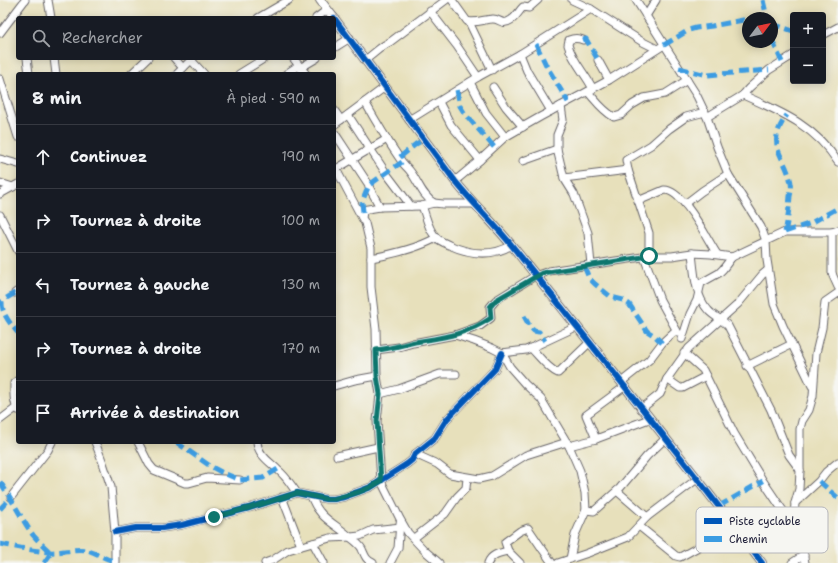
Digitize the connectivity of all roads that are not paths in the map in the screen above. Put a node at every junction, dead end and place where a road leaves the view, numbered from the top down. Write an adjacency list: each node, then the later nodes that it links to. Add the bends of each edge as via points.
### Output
1 (25, 0): 22 (street)
2 (48, 0): 14 (street)
3 (289, 0): 15 (street)
4 (320, 0): 12 (street)
5 (446, 0): 13 (street)
6 (452, 0): 20 (street)
7 (538, 0): 20 (street, via 529,8 523,7 512,20 506,22 493,18)
8 (636, 0): 18 (street)
9 (656, 0): 18 (street)
10 (578, 1): 11 (street)
11 (591, 9): 28 (street); 29 (street)
12 (327, 10): 16 (street); 17 (street)
13 (430, 11): 40 (street); 53 (street)
14 (51, 16)
15 (265, 16)
16 (319, 16)
17 (332, 16)
18 (646, 16): 26 (street)
19 (336, 20): 24 (street)
20 (469, 22): 44 (street)
21 (838, 26): 23 (street)
22 (0, 33)
23 (826, 33)
24 (350, 38): 27 (street); 40 (street)
25 (583, 40): 60 (street, via 569,40 568,45 579,68 586,76)
26 (664, 45): 28 (street); 56 (street)
27 (336, 47)
28 (657, 49): 55 (street)
29 (520, 54): 44 (street); 65 (street)
30 (790, 57): 61 (street, via 769,70)
31 (28, 60): 45 (street)
32 (54, 60): 46 (street)
33 (146, 60): 47 (street)
34 (176, 60): 43 (street)
35 (191, 60): 43 (street)
36 (193, 60): 49 (street)
37 (262, 60): 50 (street)
38 (294, 60): 42 (street)
39 (312, 60): 42 (street)
40 (365, 60): 58 (street)
41 (598, 60): 55 (street)
42 (299, 67): 51 (street); 52 (street)
43 (183, 68): 48 (street)
44 (492, 70): 53 (street)
45 (29, 72)
46 (56, 72)
47 (133, 72)
48 (179, 72)
49 (202, 72)
50 (242, 72)
51 (290, 72)
52 (304, 72)
53 (478, 77): 57 (street)
54 (0, 79): 72 (street)
55 (609, 80): 60 (street)
56 (687, 80): 60 (street, via 665,94 644,98 621,115 614,117 598,104); 67 (street)
57 (470, 82): 63 (street); 74 (street, via 486,112)
58 (385, 87): 62 (street); 69 (street)
59 (493, 87): 71 (street)
60 (590, 90): 64 (street)
61 (743, 95): 67 (street); 82 (street, via 787,115 811,131)
62 (365, 102): 68 (street); 75 (street)
63 (439, 102): 69 (street); 80 (street, via 454,129)
64 (561, 106): 65 (street); 77 (street, via 563,120 557,135)
65 (551, 111): 71 (street)
66 (336, 112): 68 (street)
67 (706, 114): 85 (street, via 686,117 651,146 628,158); 87 (street)
68 (344, 118): 70 (street); 76 (street)
69 (409, 120): 89 (street)
70 (336, 124)
71 (522, 127): 74 (street)
72 (16, 131)
73 (336, 135): 79 (street)
74 (505, 137): 80 (street)
75 (387, 139): 76 (street); 94 (street, via 425,195)
76 (371, 149): 79 (street); 97 (street)
77 (556, 149): 81 (street); 88 (street)
78 (0, 159): 83 (street)
79 (353, 159): 84 (street); 99 (street)
80 (480, 160): 89 (street)
81 (523, 161)
82 (838, 162)
83 (16, 163)
84 (336, 168)
85 (628, 170): 88 (street); 93 (street)
86 (336, 171): 100 (street)
87 (728, 174): 96 (street); 104 (street)
88 (564, 178): 112 (street, via 574,194 588,233)
89 (455, 181): 95 (street)
90 (0, 183): 91 (street)
91 (16, 185): 92 (street)
92 (0, 194)
93 (638, 201): 96 (street, via 668,190); 109 (street, via 649,232)
94 (434, 203): 95 (street); 98 (street)
95 (474, 204): 105 (street)
96 (685, 204): 108 (street)
97 (411, 206): 98 (street); 99 (street)
98 (422, 206): 103 (street)
99 (380, 207): 100 (street)
100 (362, 213): 111 (street, via 370,238)
101 (0, 215): 106 (street)
102 (835, 231): 104 (street, via 784,232); 115 (street, via 832,276)
103 (436, 238): 105 (street, via 462,251 475,253 500,252); 111 (street, via 422,246)
104 (766, 240): 110 (street); 113 (street)
105 (512, 245): 114 (street)
106 (16, 247)
107 (692, 253): 108 (street); 109 (street); 117 (street)
108 (717, 254): 110 (street)
109 (646, 257): 112 (street); 120 (street, via 660,300)
110 (732, 257): 117 (street, via 719,273 702,282)
111 (371, 258): 126 (street)
112 (591, 265): 114 (street, via 549,271)
113 (768, 270): 118 (street, via 738,304); 124 (street, via 774,304)
114 (535, 276): 119 (street); 121 (street, via 496,300 490,307 491,318 480,326)
115 (838, 287)
116 (838, 293): 136 (street, via 825,302)
117 (699, 294): 118 (street, via 707,310); 122 (street)
118 (720, 319): 127 (street); 129 (street, via 728,326)
119 (576, 327): 123 (street); 125 (street)
120 (676, 330): 122 (street); 137 (street, via 648,360 623,381)
121 (455, 335): 126 (street); 128 (street)
122 (682, 339): 127 (street)
123 (589, 343): 125 (street, via 558,372); 137 (street)
124 (792, 344): 129 (street); 136 (street)
125 (531, 348): 128 (street)
126 (376, 350): 131 (street)
127 (686, 350): 132 (street); 133 (street)
128 (502, 353): 150 (street, via 525,384 541,399); 152 (street, via 495,369 447,419 435,438)
129 (747, 366): 155 (street, via 770,410 789,455)
130 (456, 374): 138 (street, via 440,374)
131 (377, 376): 135 (street); 138 (street)
132 (706, 376): 133 (street, via 684,388); 167 (street, via 734,433)
133 (667, 379): 140 (street, via 660,394)
134 (16, 382): 139 (street)
135 (336, 385)
136 (812, 386): 155 (street, via 813,396 800,429)
137 (624, 387): 140 (street); 144 (street, via 586,415)
138 (380, 394): 151 (street)
139 (16, 400)
140 (641, 408): 142 (street)
141 (16, 410): 143 (street)
142 (649, 419): 144 (street); 145 (street)
143 (0, 420)
144 (596, 439): 150 (street)
145 (665, 439): 157 (street); 160 (street)
146 (51, 444): 163 (street)
147 (96, 444): 174 (street, via 111,488)
148 (139, 444): 158 (street, via 154,470 185,483 207,478)
149 (258, 444): 161 (street, via 266,460 278,469)
150 (568, 444): 156 (street, via 526,455 488,478); 169 (street, via 580,471)
151 (378, 447): 153 (street); 159 (street)
152 (415, 454): 156 (street, via 437,464 450,474); 159 (street, via 407,464)
153 (337, 456)
154 (838, 462): 165 (street)
155 (800, 470): 165 (street, via 799,489)
156 (467, 478): 176 (street, via 466,488 445,514)
157 (697, 479): 166 (street); 170 (street)
158 (240, 480)
159 (381, 481): 162 (street, via 339,498); 171 (street)
160 (617, 491): 169 (street, via 594,511); 170 (street)
161 (297, 493): 162 (street); 164 (street)
162 (310, 496): 175 (street, via 324,517)
163 (11, 497)
164 (282, 497): 174 (street, via 182,525); 178 (street)
165 (794, 503): 168 (street)
166 (719, 507)
167 (780, 507)
168 (794, 507)
169 (586, 510): 182 (street, via 575,534)
170 (647, 517): 172 (street)
171 (400, 519): 173 (street); 176 (street)
172 (639, 526): 179 (street, via 676,556); 182 (street, via 626,538)
173 (401, 527): 175 (street, via 373,530); 188 (street, via 398,548)
174 (115, 532): 184 (street)
175 (351, 537): 177 (street, via 330,538); 187 (street, via 362,549 368,561)
176 (414, 538): 189 (street, via 424,551)
177 (313, 543): 178 (street); 186 (street)
178 (301, 546): 185 (street)
179 (696, 548)
180 (508, 551): 190 (street, via 493,556); 191 (street); 192 (street, via 505,542 527,527)
181 (754, 553): 194 (street)
182 (570, 559): 193 (street)
183 (804, 559): 195 (street)
184 (115, 563)
185 (265, 563)
186 (324, 563)
187 (373, 563)
188 (390, 563)
189 (439, 563)
190 (488, 563)
191 (520, 563)
192 (552, 563)
193 (558, 563)
194 (762, 563)
195 (792, 563)

